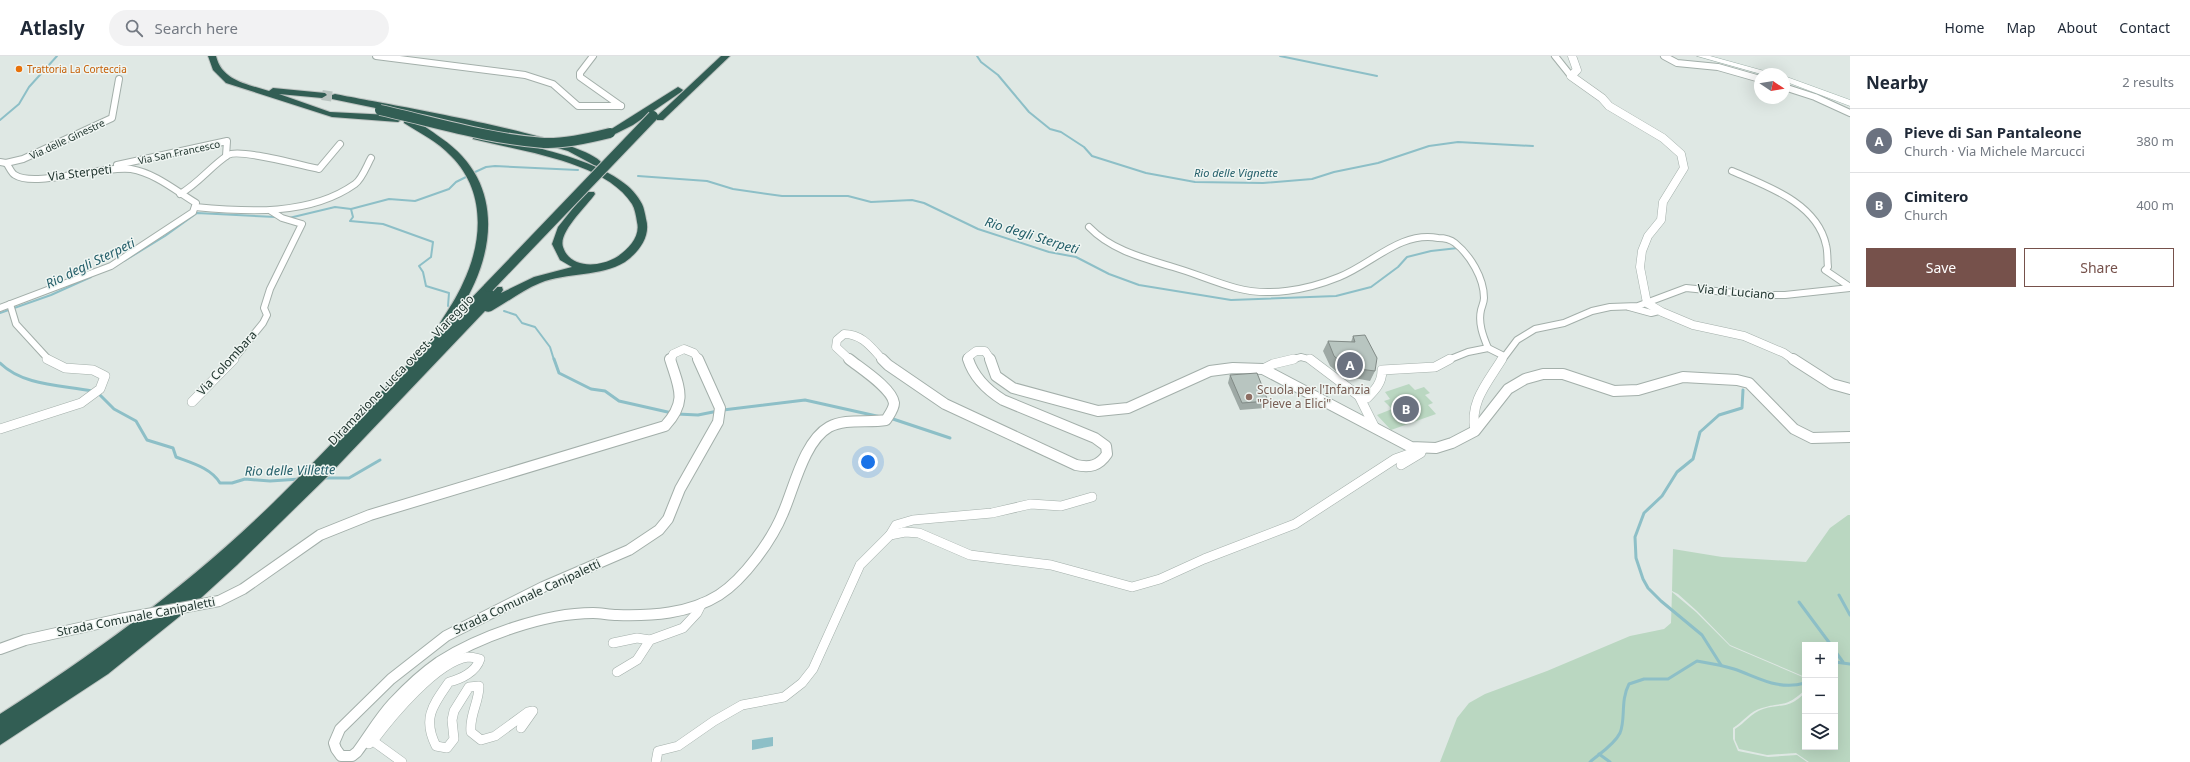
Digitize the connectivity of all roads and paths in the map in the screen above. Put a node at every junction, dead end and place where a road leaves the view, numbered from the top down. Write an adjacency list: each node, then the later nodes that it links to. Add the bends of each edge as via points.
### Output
1 (212, 56): 16 (highway, via 214,64 223,76 240,85)
2 (376, 56): 3 (street, via 525,75 553,84 578,106 621,106 580,77 580,73)
3 (593, 56)
4 (716, 56): 11 (highway, Diramazione Lucca ovest - Viareggio)
5 (726, 56): 11 (highway, Diramazione Lucca ovest - Viareggio)
6 (1555, 56): 12 (street)
7 (1572, 56): 12 (street, via 1577,70)
8 (1664, 56): 13 (street, via 1677,63 1718,67)
9 (1701, 56): 10 (main road)
10 (1754, 70)
11 (702, 74): 18 (highway, Diramazione Lucca ovest - Viareggio); 24 (highway, Diramazione Lucca ovest - Viareggio)
12 (1571, 76): 42 (street, via 1610,106 1662,138 1681,154 1684,168 1663,202 1661,220 1648,236 1642,251 1640,267)
13 (1754, 77)
14 (119, 79): 29 (street, Via delle Ginestre, via 112,118 23,159)
15 (1790, 80): 21 (main road)
16 (256, 89): 19 (highway); 25 (highway, via 342,116 383,116)
17 (1790, 89): 23 (street)
18 (678, 90): 22 (highway, bridge, via 630,123 610,133 544,144 491,135 380,110); 24 (highway, Diramazione Lucca ovest - Viareggio)
19 (322, 95)
20 (334, 97): 22 (highway)
21 (1850, 103)
22 (370, 105): 33 (highway, via 484,126 571,149 616,178)
23 (1850, 113)
24 (657, 117): 32 (highway, Diramazione Lucca ovest - Viareggio); 41 (highway, Diramazione Lucca ovest - Viareggio, bridge)
25 (407, 121): 32 (highway, via 560,156); 49 (highway, via 456,154 475,178 481,194 484,215 479,258 463,296)
26 (340, 144): 27 (street, via 319,169 244,153)
27 (226, 156): 30 (street, Via San Francesco, via 227,141); 34 (street, via 195,185)
28 (371, 158): 37 (street, via 356,183 336,194 324,200)
29 (3, 162): 34 (street, Via Sterpeti, via 14,174 36,179 113,168 130,169 144,173)
30 (116, 165)
31 (1732, 171): 40 (street, via 1785,194 1794,201 1819,226 1826,246 1828,267 1825,270)
32 (606, 177): 33 (highway); 35 (highway, Diramazione Lucca ovest - Viareggio)
33 (623, 187): 39 (highway, via 634,198 641,214 641,236 625,257 610,265)
34 (180, 194): 36 (street, Via Sterpeti, via 196,203)
35 (590, 194): 39 (highway, via 562,229 557,244 561,255 569,262); 41 (highway, Diramazione Lucca ovest - Viareggio)
36 (195, 207): 37 (street); 44 (street, via 193,212 111,266)
37 (271, 212): 53 (street, Via Colombara, via 280,218 295,220 302,224 270,289 264,308 267,315 235,358)
38 (1089, 227): 47 (street, via 1134,256 1202,275 1236,288 1254,291 1305,289 1341,277 1401,241 1421,237 1454,242 1478,272 1484,299 1480,331)
39 (591, 269): 49 (highway, via 560,273 514,290)
40 (1850, 288): 42 (street, Via di Luciano, via 1755,295 1686,288)
41 (493, 289): 49 (highway, Diramazione Lucca ovest - Viareggio)
42 (1648, 303): 43 (street, Via di Luciano); 46 (street)
43 (1628, 306): 46 (street, via 1651,313); 48 (street, via 1610,306 1564,323 1535,329 1518,340)
44 (11, 307): 45 (street); 55 (street, via 16,324 48,359 64,368 93,370 105,376 98,392 81,403)
45 (0, 308)
46 (1659, 311): 51 (street, via 1693,325 1744,336 1784,353 1832,384)
47 (1488, 348): 48 (street); 52 (street, via 1468,352 1435,367 1382,370 1382,379 1376,388 1367,398)
48 (1504, 356): 56 (street, via 1475,403)
49 (422, 362): 67 (highway, Diramazione Lucca ovest - Viareggio, via 344,444 294,504 208,577 136,645)
50 (1263, 369): 52 (street, via 1301,356 1311,359); 54 (street, Strada Comunale Canipaletti); 62 (street, Strada Comunale Canipaletti, via 1234,368 1210,371 1128,408 1098,411 1013,388 996,376 992,361 984,351 976,351 968,357 970,368 977,380 991,393 1002,400 1095,438 1106,446 1108,454 1103,462 1092,468 1076,465 945,404 888,365 864,340 854,334 844,334 837,340 836,347 884,388 893,401 893,409 888,417 879,422 842,423 828,427 818,436 779,522 744,572 720,594)
51 (1850, 389)
52 (1359, 396): 54 (street)
53 (192, 402)
54 (1375, 428): 58 (street, Strada Comunale Canipaletti, via 1411,447)
55 (0, 429)
56 (1475, 431): 57 (street, Strada Comunale Canipaletti, via 1508,389 1525,379 1543,374 1563,374 1614,391 1638,390 1683,377 1737,380 1749,384 1794,430 1812,438); 58 (street, Strada Comunale Canipaletti, via 1452,443)
57 (1850, 438)
58 (1426, 448): 59 (street, via 1412,460); 61 (street, via 1395,459 1295,524 1160,579 1132,587 1051,565 970,555 919,533 905,532)
59 (1401, 465)
60 (1092, 497): 61 (street, via 1061,506 1031,504 992,513 913,520 896,525)
61 (890, 536): 74 (street, via 860,565 812,669 802,683 784,697 742,705 678,746 658,751)
62 (702, 604): 63 (street, via 683,628); 72 (street, Strada Comunale Canipaletti, via 656,615 590,612 559,616 499,635 444,659 397,699)
63 (650, 640): 64 (street, via 637,638); 66 (street, via 637,660)
64 (613, 643)
65 (0, 649): 72 (street, Strada Comunale Canipaletti, bridge, via 25,640 120,619 219,601 243,589 320,535 370,515 665,426 676,414 682,394 670,358 674,352 684,348 692,350 697,356 719,412 718,422 680,489 668,519 659,530 629,550 543,587 446,636 391,679 340,729 334,737 336,751 340,756 347,757)
66 (617, 672)
67 (52, 697): 68 (highway, Diramazione Lucca ovest - Viareggio); 70 (highway, Diramazione Lucca ovest - Viareggio)
68 (0, 723)
69 (521, 728): 71 (street, via 533,711 495,736 481,740 471,732 469,720 480,686 469,687 454,708 454,741 447,748 436,746 429,725 431,708 449,682 461,679 478,665 480,659 476,656 465,657 429,679 386,721)
70 (0, 738)
71 (373, 741): 72 (street); 73 (street)
72 (357, 752)
73 (402, 762)
74 (656, 762)

